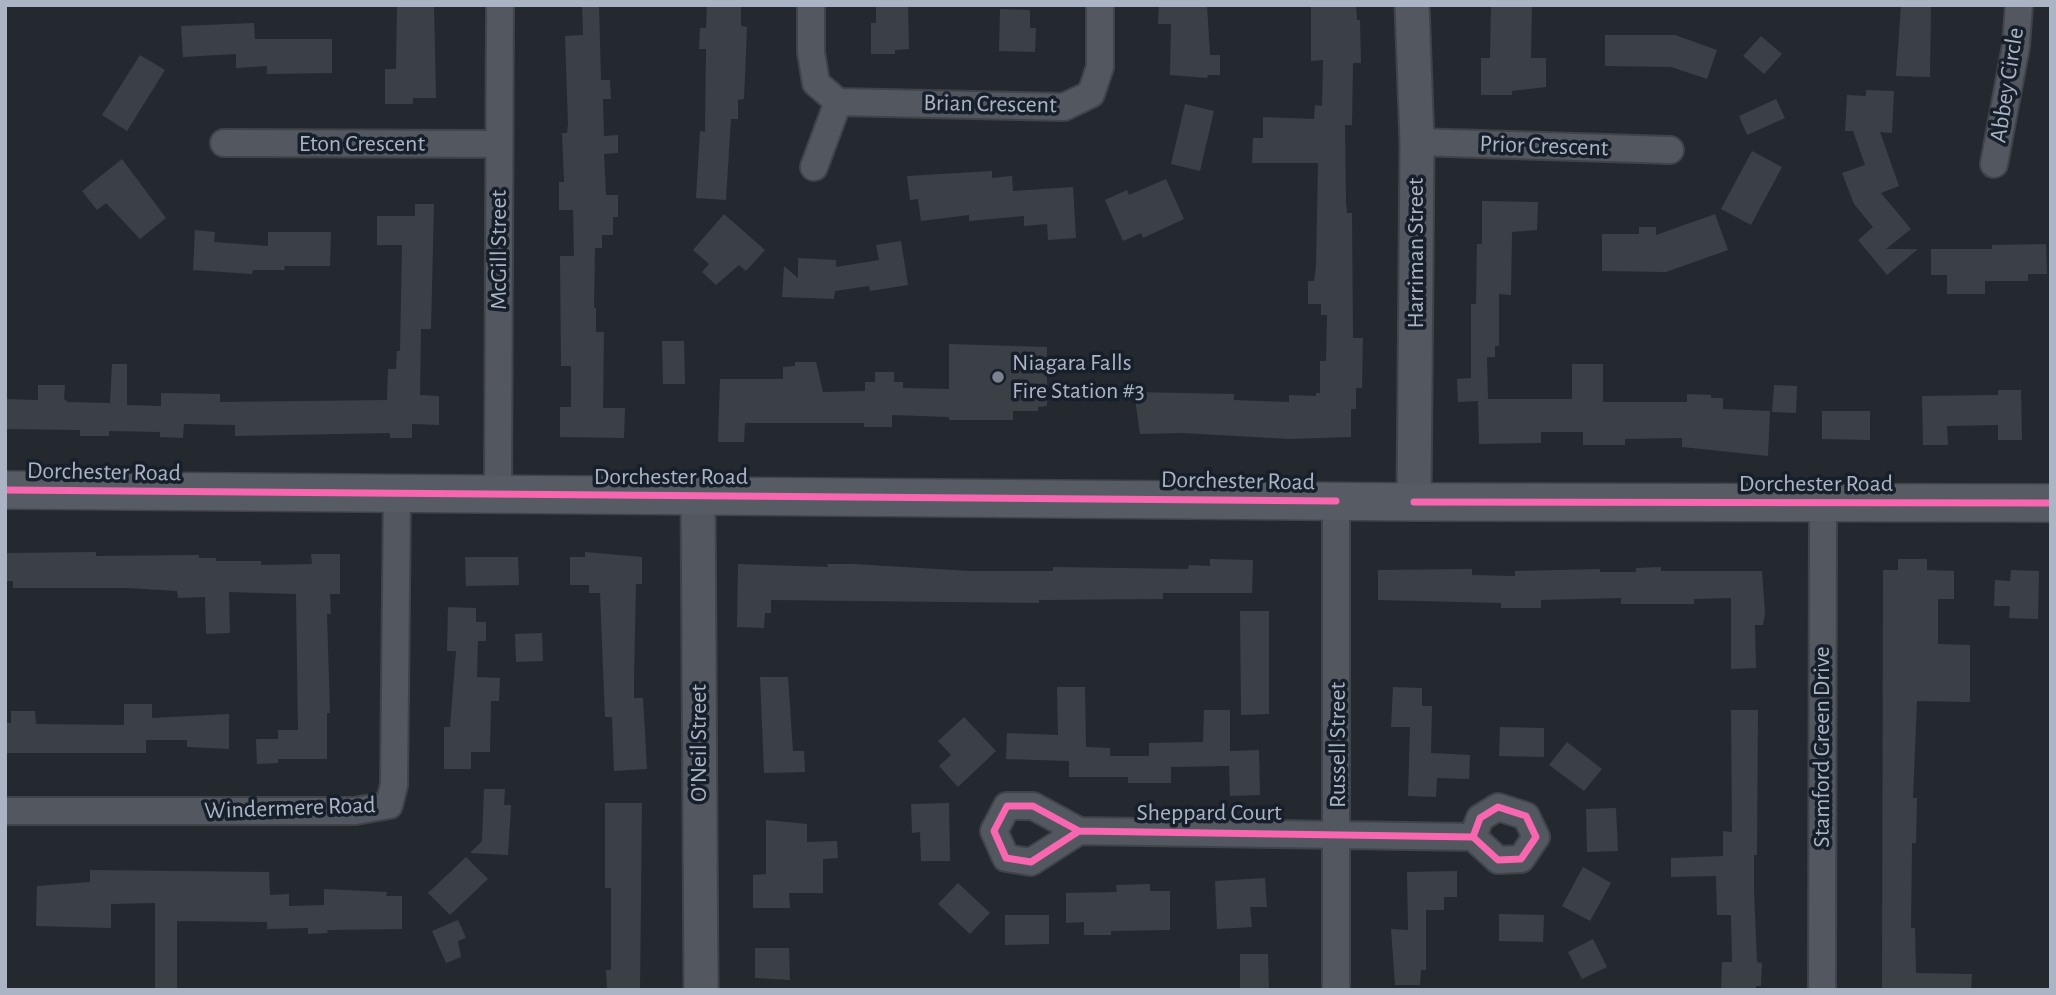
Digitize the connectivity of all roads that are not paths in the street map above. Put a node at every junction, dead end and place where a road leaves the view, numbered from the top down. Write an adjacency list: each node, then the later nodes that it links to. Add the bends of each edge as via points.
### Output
1 (500, 5): 9 (street, McGill Street)
2 (811, 5): 6 (street, via 816,83)
3 (1100, 5): 6 (street, Brian Crescent, via 1100,67 1091,94 1064,107)
4 (1412, 5): 7 (street, Harriman Street)
5 (2019, 5): 11 (street, Abbey Circle)
6 (838, 102): 12 (street)
7 (1417, 142): 10 (street, Prior Crescent); 18 (street, Harriman Street)
8 (224, 143): 9 (street, Eton Crescent)
9 (499, 144): 15 (street, McGill Street)
10 (1670, 150)
11 (1994, 164)
12 (814, 167)
13 (5, 490): 14 (main road, Dorchester Road)
14 (397, 494): 15 (main road, Dorchester Road); 21 (street, Windermere Road, via 394,785 389,805 355,811)
15 (498, 495): 16 (main road, Dorchester Road)
16 (698, 496): 17 (main road, Dorchester Road); 25 (street, O'Neil Street)
17 (1336, 501): 18 (main road, Dorchester Road); 23 (street, Russell Street)
18 (1414, 502): 19 (main road, Dorchester Road)
19 (1823, 503): 20 (main road, Dorchester Road); 27 (street, Stamford Green Drive)
20 (2051, 503)
21 (5, 811)
22 (1079, 831): 23 (street, Sheppard Court)
23 (1338, 833): 24 (street, Sheppard Court); 26 (street, Russell Street)
24 (1473, 836)
25 (701, 990)
26 (1336, 990)
27 (1822, 990)

